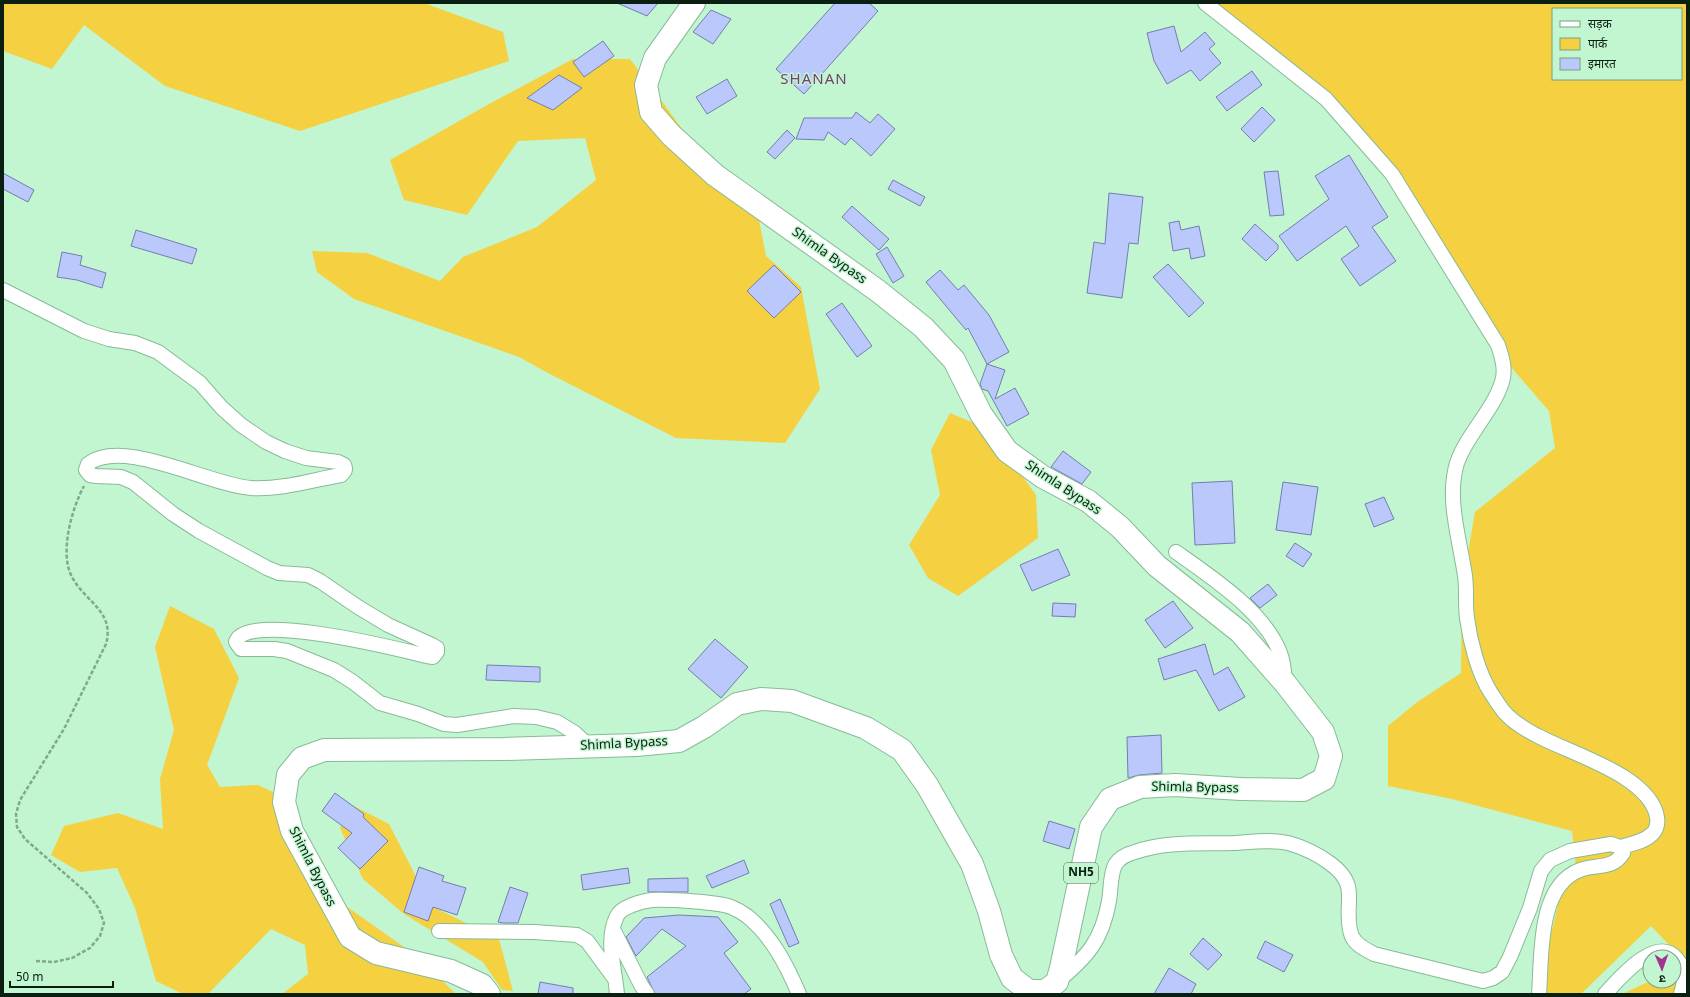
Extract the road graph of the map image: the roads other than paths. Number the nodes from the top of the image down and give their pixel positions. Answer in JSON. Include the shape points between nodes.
{"nodes":[{"id":1,"x":694,"y":3,"type":"edge"},
{"id":2,"x":1205,"y":3,"type":"edge"},
{"id":3,"x":3,"y":290,"type":"edge"},
{"id":4,"x":1176,"y":552,"type":"dead end"},
{"id":5,"x":1285,"y":683,"type":"junction"},
{"id":6,"x":590,"y":747,"type":"junction"},
{"id":7,"x":1620,"y":847,"type":"junction"},
{"id":8,"x":612,"y":927,"type":"junction"},
{"id":9,"x":439,"y":931,"type":"dead end"},
{"id":10,"x":616,"y":979,"type":"junction"},
{"id":11,"x":1057,"y":982,"type":"junction"},
{"id":12,"x":489,"y":994,"type":"edge"},
{"id":13,"x":617,"y":994,"type":"edge"},
{"id":14,"x":647,"y":994,"type":"edge"},
{"id":15,"x":799,"y":994,"type":"edge"},
{"id":16,"x":1539,"y":994,"type":"edge"},
{"id":17,"x":1605,"y":994,"type":"edge"},
{"id":18,"x":1680,"y":994,"type":"edge"}],
"edges":[{"from":1,"to":5,"type":"highway","name":"Shimla Bypass","number":"NH5","via":[[654,58],[646,85],[651,112],[671,135],[715,175],[878,291],[923,327],[954,360],[981,414],[1007,451],[1043,477],[1088,501],[1120,527],[1157,566],[1240,632]]},
{"from":2,"to":7,"type":"street","via":[[1326,98],[1392,174],[1498,345],[1504,362],[1503,382],[1466,443],[1457,463],[1453,487],[1465,578],[1467,618],[1476,658],[1490,692],[1508,716],[1539,737],[1599,763],[1640,788],[1656,809],[1658,822],[1654,833],[1643,840]]},
{"from":3,"to":6,"type":"street","via":[[84,331],[109,339],[135,343],[158,352],[200,383],[241,425],[266,442],[285,452],[306,458],[338,462],[346,468],[341,475],[275,487],[252,488],[231,485],[144,458],[116,456],[94,459],[86,470],[90,474],[121,477],[133,482],[173,514],[206,535],[279,573],[308,575],[320,581],[388,625],[432,645],[438,652],[433,657],[312,632],[285,630],[242,635],[236,642],[241,649],[287,651],[334,670],[380,703],[444,724],[456,725],[514,716],[536,717],[557,722],[575,733]]},
{"from":4,"to":5,"type":"street","via":[[1231,592],[1252,612],[1270,634],[1280,652]]},
{"from":5,"to":11,"type":"highway","name":"Shimla Bypass","number":"NH5","via":[[1323,732],[1331,756],[1324,779],[1303,790],[1175,785],[1140,787],[1110,799],[1090,827]]},
{"from":6,"to":11,"type":"highway","name":"Shimla Bypass","via":[[636,746],[679,741],[737,704],[761,699],[792,701],[866,728],[902,750],[954,829],[972,864],[1001,955],[1012,978],[1029,991],[1045,991]]},
{"from":6,"to":12,"type":"highway","name":"Shimla Bypass","via":[[324,750],[302,758],[288,775],[284,802],[292,831],[350,936],[376,953],[451,971],[482,985]]},
{"from":7,"to":11,"type":"street","via":[[1611,844],[1570,851],[1550,860],[1540,871],[1530,908],[1502,972],[1483,981],[1374,954],[1360,947],[1352,938],[1349,924],[1350,893],[1347,881],[1330,863],[1307,850],[1287,843],[1263,842],[1163,846],[1135,852],[1123,857],[1115,865],[1104,924],[1092,947],[1080,963]]},
{"from":7,"to":16,"type":"street","via":[[1623,853],[1615,863],[1579,870],[1562,882],[1550,901],[1544,928]]},
{"from":8,"to":10,"type":"street","via":[[611,950]]},
{"from":8,"to":14,"type":"street"},
{"from":8,"to":15,"type":"street","via":[[618,914],[635,903],[653,900],[730,907],[747,916],[777,949]]},
{"from":9,"to":10,"type":"street","via":[[577,935],[587,941]]},
{"from":10,"to":13,"type":"street"},
{"from":17,"to":18,"type":"street","via":[[1641,959],[1657,952],[1673,954],[1684,967],[1684,982]]}]}
